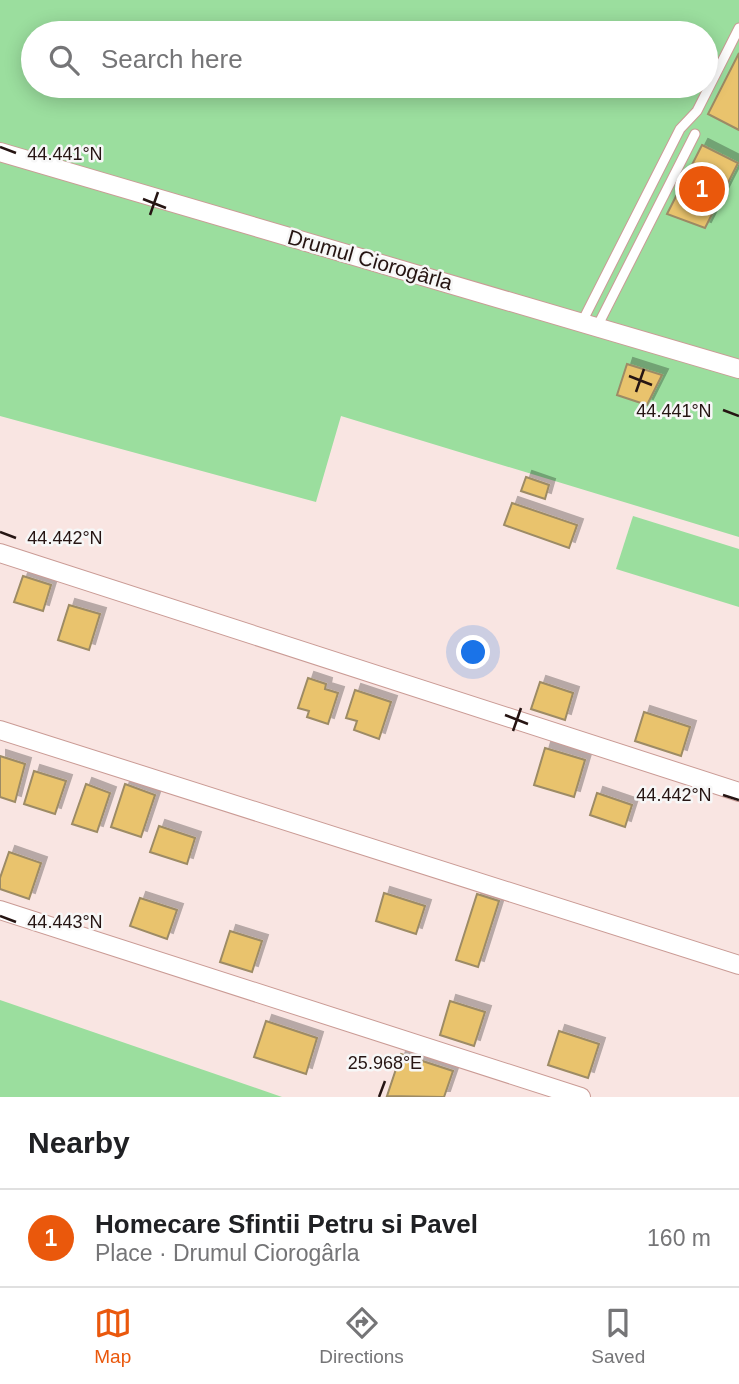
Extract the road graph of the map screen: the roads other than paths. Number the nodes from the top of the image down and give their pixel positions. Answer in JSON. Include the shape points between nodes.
{"nodes":[{"id":1,"x":739,"y":28,"type":"edge"},
{"id":2,"x":718,"y":70,"type":"edge"},
{"id":3,"x":704,"y":98,"type":"edge"},
{"id":4,"x":695,"y":134,"type":"dead end"},
{"id":5,"x":0,"y":152,"type":"edge"},
{"id":6,"x":590,"y":325,"type":"junction"},
{"id":7,"x":739,"y":369,"type":"edge"},
{"id":8,"x":0,"y":553,"type":"edge"},
{"id":9,"x":0,"y":730,"type":"edge"},
{"id":10,"x":739,"y":792,"type":"edge"},
{"id":11,"x":0,"y":910,"type":"edge"},
{"id":12,"x":739,"y":965,"type":"edge"},
{"id":13,"x":581,"y":1097,"type":"edge"}],
"edges":[{"from":1,"to":2,"type":"lane"},
{"from":3,"to":6,"type":"lane","via":[[680,129]]},
{"from":4,"to":6,"type":"lane"},
{"from":5,"to":6,"type":"street","name":"Drumul Ciorogârla"},
{"from":6,"to":7,"type":"street","name":"Drumul Ciorogârla"},
{"from":8,"to":10,"type":"street"},
{"from":9,"to":12,"type":"street"},
{"from":11,"to":13,"type":"street"}]}
